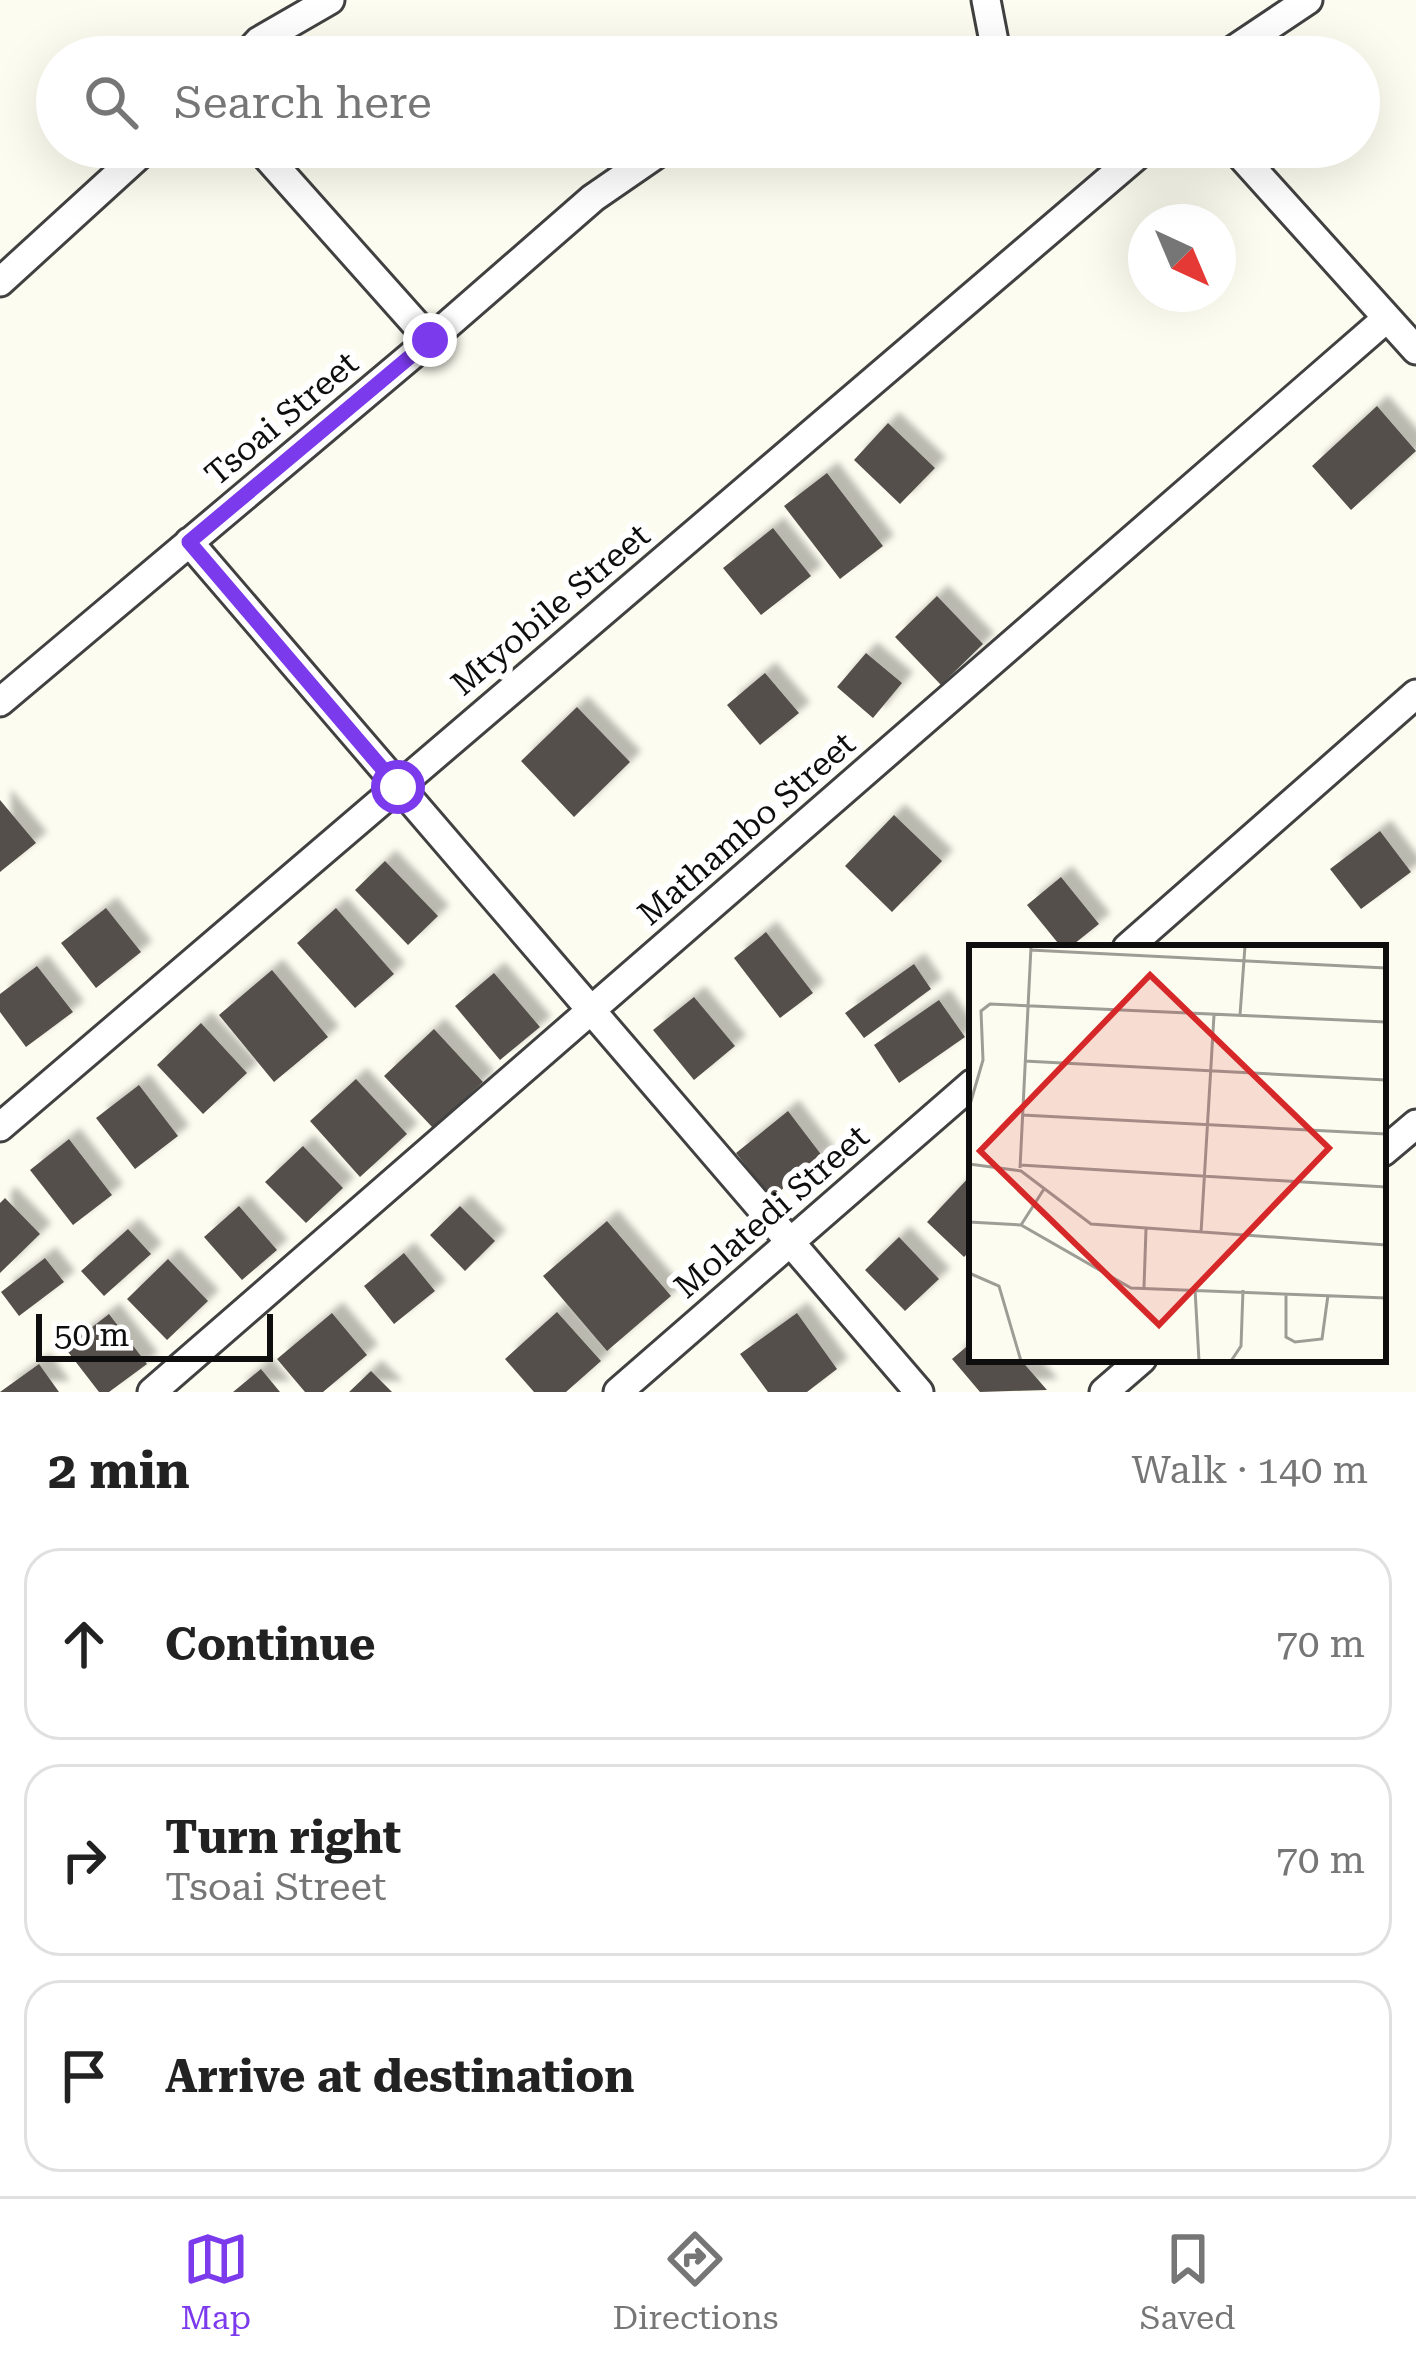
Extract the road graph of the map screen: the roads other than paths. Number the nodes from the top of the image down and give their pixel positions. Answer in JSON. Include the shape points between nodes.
{"nodes":[{"id":1,"x":330,"y":0,"type":"edge"},
{"id":2,"x":986,"y":0,"type":"edge"},
{"id":3,"x":1308,"y":0,"type":"edge"},
{"id":4,"x":269,"y":36,"type":"edge"},
{"id":5,"x":993,"y":36,"type":"edge"},
{"id":6,"x":1254,"y":36,"type":"edge"},
{"id":7,"x":125,"y":168,"type":"edge"},
{"id":8,"x":277,"y":168,"type":"edge"},
{"id":9,"x":637,"y":168,"type":"edge"},
{"id":10,"x":1122,"y":168,"type":"edge"},
{"id":11,"x":1253,"y":168,"type":"edge"},
{"id":12,"x":0,"y":282,"type":"edge"},
{"id":13,"x":1387,"y":318,"type":"junction"},
{"id":14,"x":430,"y":340,"type":"junction"},
{"id":15,"x":1416,"y":350,"type":"edge"},
{"id":16,"x":189,"y":542,"type":"junction"},
{"id":17,"x":1416,"y":694,"type":"edge"},
{"id":18,"x":0,"y":702,"type":"edge"},
{"id":19,"x":398,"y":787,"type":"junction"},
{"id":20,"x":1130,"y":945,"type":"edge"},
{"id":21,"x":590,"y":1011,"type":"junction"},
{"id":22,"x":969,"y":1087,"type":"edge"},
{"id":23,"x":1416,"y":1124,"type":"edge"},
{"id":24,"x":0,"y":1127,"type":"edge"},
{"id":25,"x":1386,"y":1149,"type":"edge"},
{"id":26,"x":788,"y":1244,"type":"junction"},
{"id":27,"x":1139,"y":1362,"type":"edge"},
{"id":28,"x":152,"y":1392,"type":"edge"},
{"id":29,"x":618,"y":1392,"type":"edge"},
{"id":30,"x":919,"y":1392,"type":"edge"},
{"id":31,"x":1104,"y":1392,"type":"edge"}],
"edges":[{"from":1,"to":4,"type":"street"},
{"from":2,"to":5,"type":"street"},
{"from":3,"to":6,"type":"street"},
{"from":7,"to":12,"type":"street"},
{"from":8,"to":14,"type":"street"},
{"from":9,"to":14,"type":"street","name":"Tsoai Street"},
{"from":10,"to":19,"type":"street","name":"Mtyobile Street"},
{"from":11,"to":13,"type":"street"},
{"from":13,"to":15,"type":"street"},
{"from":13,"to":21,"type":"street","name":"Mathambo Street"},
{"from":14,"to":16,"type":"street","name":"Tsoai Street"},
{"from":16,"to":18,"type":"street","name":"Tsoai Street"},
{"from":16,"to":19,"type":"street"},
{"from":17,"to":20,"type":"street"},
{"from":19,"to":21,"type":"street"},
{"from":19,"to":24,"type":"street","name":"Mtyobile Street"},
{"from":21,"to":26,"type":"street"},
{"from":21,"to":28,"type":"street","name":"Mathambo Street"},
{"from":22,"to":26,"type":"street","name":"Molatedi Street"},
{"from":23,"to":25,"type":"street"},
{"from":26,"to":29,"type":"street","name":"Molatedi Street"},
{"from":26,"to":30,"type":"street"},
{"from":27,"to":31,"type":"street"}]}
